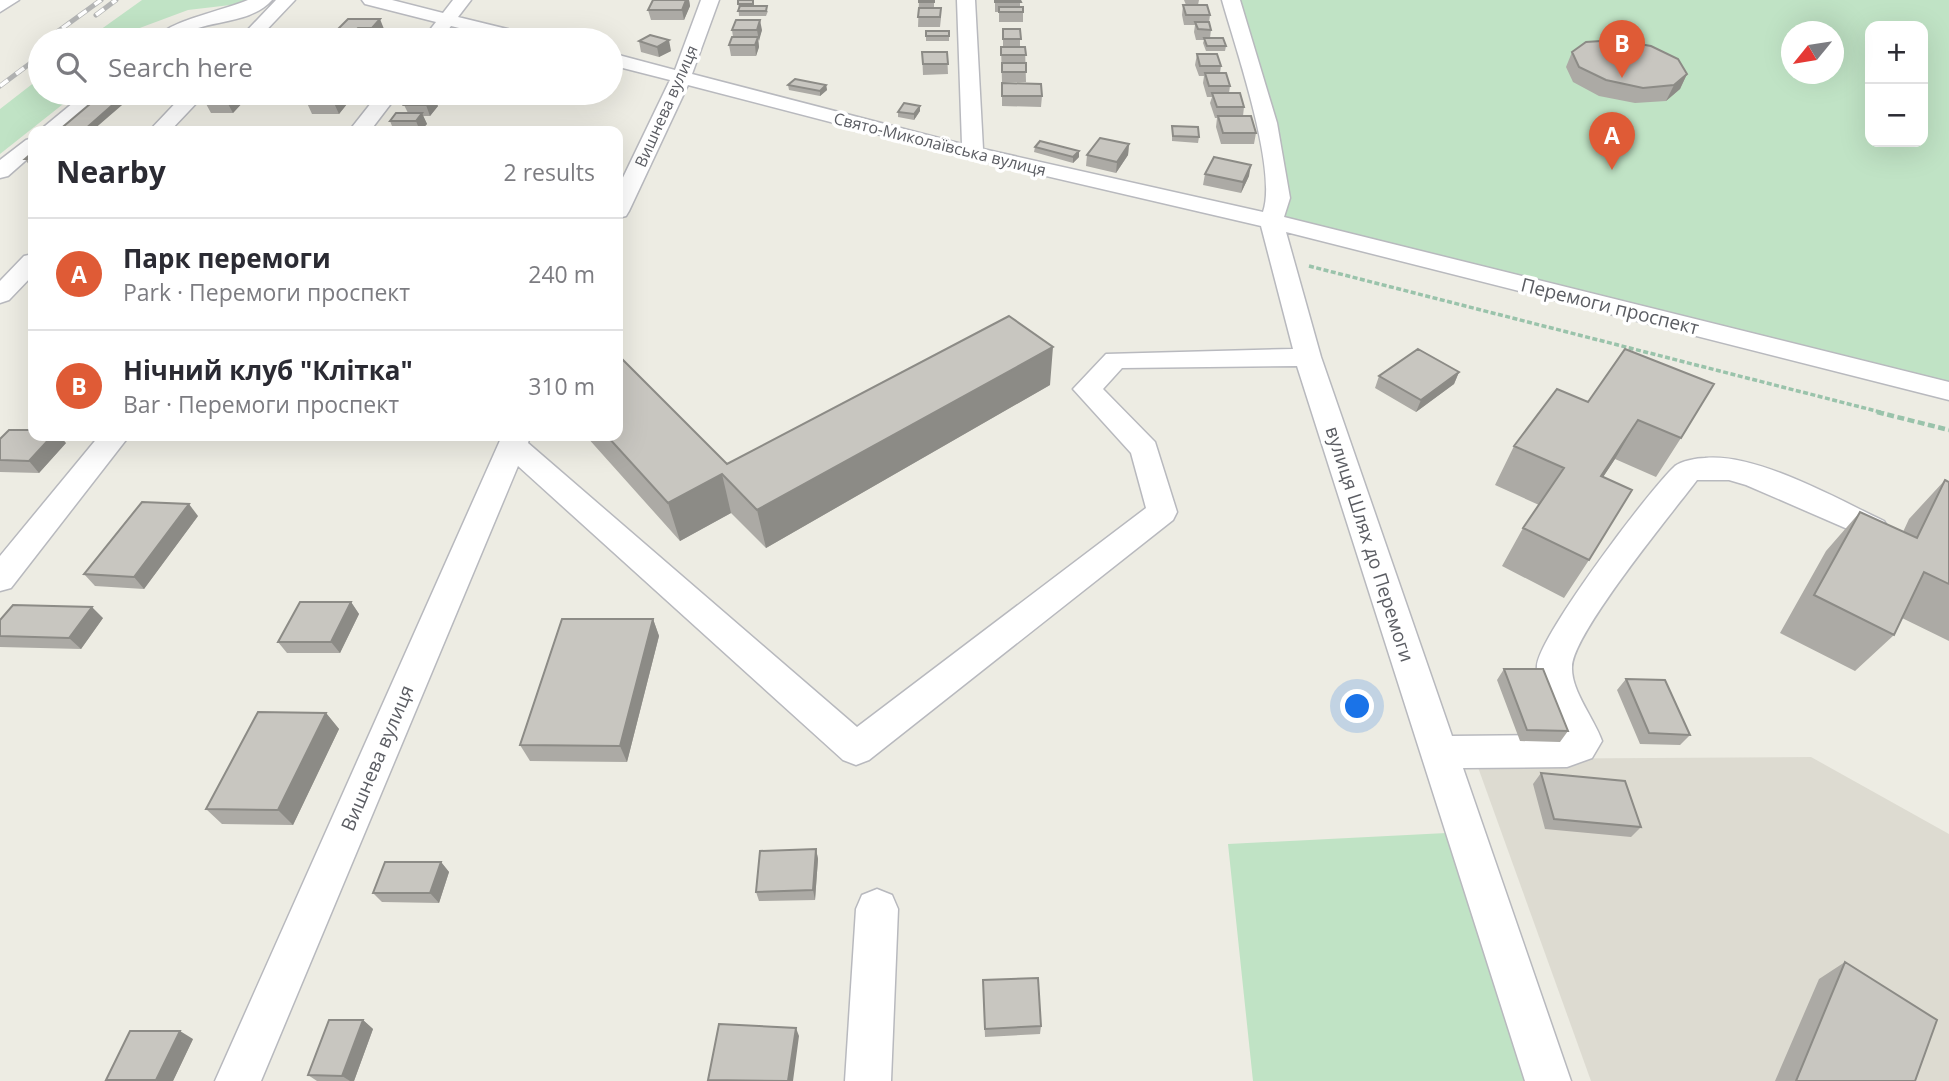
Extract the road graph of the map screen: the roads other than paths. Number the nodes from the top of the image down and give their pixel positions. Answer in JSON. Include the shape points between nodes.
{"nodes":[{"id":1,"x":10,"y":0,"type":"edge"},
{"id":2,"x":263,"y":0,"type":"edge"},
{"id":3,"x":286,"y":0,"type":"edge"},
{"id":4,"x":371,"y":0,"type":"edge"},
{"id":5,"x":462,"y":0,"type":"edge"},
{"id":6,"x":710,"y":0,"type":"edge"},
{"id":7,"x":966,"y":0,"type":"edge"},
{"id":8,"x":1231,"y":0,"type":"edge"},
{"id":9,"x":0,"y":7,"type":"edge"},
{"id":10,"x":447,"y":21,"type":"junction"},
{"id":11,"x":182,"y":28,"type":"edge"},
{"id":12,"x":259,"y":28,"type":"edge"},
{"id":13,"x":441,"y":28,"type":"edge"},
{"id":14,"x":477,"y":28,"type":"edge"},
{"id":15,"x":623,"y":62,"type":"edge"},
{"id":16,"x":682,"y":76,"type":"junction"},
{"id":17,"x":82,"y":105,"type":"edge"},
{"id":18,"x":184,"y":105,"type":"edge"},
{"id":19,"x":380,"y":105,"type":"edge"},
{"id":20,"x":55,"y":126,"type":"edge"},
{"id":21,"x":164,"y":126,"type":"edge"},
{"id":22,"x":363,"y":126,"type":"edge"},
{"id":23,"x":28,"y":148,"type":"edge"},
{"id":24,"x":973,"y":153,"type":"junction"},
{"id":25,"x":0,"y":171,"type":"edge"},
{"id":26,"x":623,"y":200,"type":"edge"},
{"id":27,"x":1271,"y":221,"type":"junction"},
{"id":28,"x":28,"y":266,"type":"edge"},
{"id":29,"x":0,"y":295,"type":"edge"},
{"id":30,"x":1308,"y":357,"type":"junction"},
{"id":31,"x":1949,"y":391,"type":"edge"},
{"id":32,"x":111,"y":441,"type":"edge"},
{"id":33,"x":514,"y":441,"type":"edge"},
{"id":34,"x":515,"y":441,"type":"edge"},
{"id":35,"x":1873,"y":529,"type":"edge"},
{"id":36,"x":0,"y":579,"type":"edge"},
{"id":37,"x":1439,"y":752,"type":"junction"},
{"id":38,"x":877,"y":909,"type":"dead end"},
{"id":39,"x":238,"y":1081,"type":"edge"},
{"id":40,"x":868,"y":1081,"type":"edge"},
{"id":41,"x":1548,"y":1081,"type":"edge"}],
"edges":[{"from":1,"to":9,"type":"street"},
{"from":2,"to":11,"type":"street"},
{"from":3,"to":12,"type":"street"},
{"from":4,"to":10,"type":"street"},
{"from":5,"to":10,"type":"street"},
{"from":6,"to":16,"type":"street","name":"Вишнева вулиця"},
{"from":7,"to":24,"type":"street"},
{"from":8,"to":27,"type":"street","name":"вулиця Шлях до Перемоги","via":[[1267,123],[1279,198]]},
{"from":10,"to":13,"type":"street"},
{"from":10,"to":14,"type":"street"},
{"from":15,"to":16,"type":"street","name":"Свято-Миколаївська вулиця"},
{"from":16,"to":24,"type":"street","name":"Свято-Миколаївська вулиця"},
{"from":16,"to":26,"type":"street","name":"Вишнева вулиця"},
{"from":17,"to":20,"type":"street"},
{"from":18,"to":21,"type":"street"},
{"from":19,"to":22,"type":"street"},
{"from":23,"to":25,"type":"street"},
{"from":24,"to":27,"type":"street","name":"Свято-Миколаївська вулиця"},
{"from":27,"to":30,"type":"street","name":"вулиця Шлях до Перемоги"},
{"from":27,"to":31,"type":"street","name":"Перемоги проспект"},
{"from":28,"to":29,"type":"street"},
{"from":30,"to":34,"type":"street","via":[[1115,360],[1087,389],[1145,449],[1162,512],[856,749]]},
{"from":30,"to":37,"type":"street","name":"вулиця Шлях до Перемоги"},
{"from":32,"to":36,"type":"street"},
{"from":33,"to":39,"type":"street","name":"Вишнева вулиця"},
{"from":35,"to":37,"type":"street","via":[[1747,473],[1722,467],[1687,472],[1555,654],[1553,668],[1584,741],[1579,747],[1567,751]]},
{"from":37,"to":41,"type":"street","name":"вулиця Шлях до Перемоги"},
{"from":38,"to":40,"type":"street"}]}
